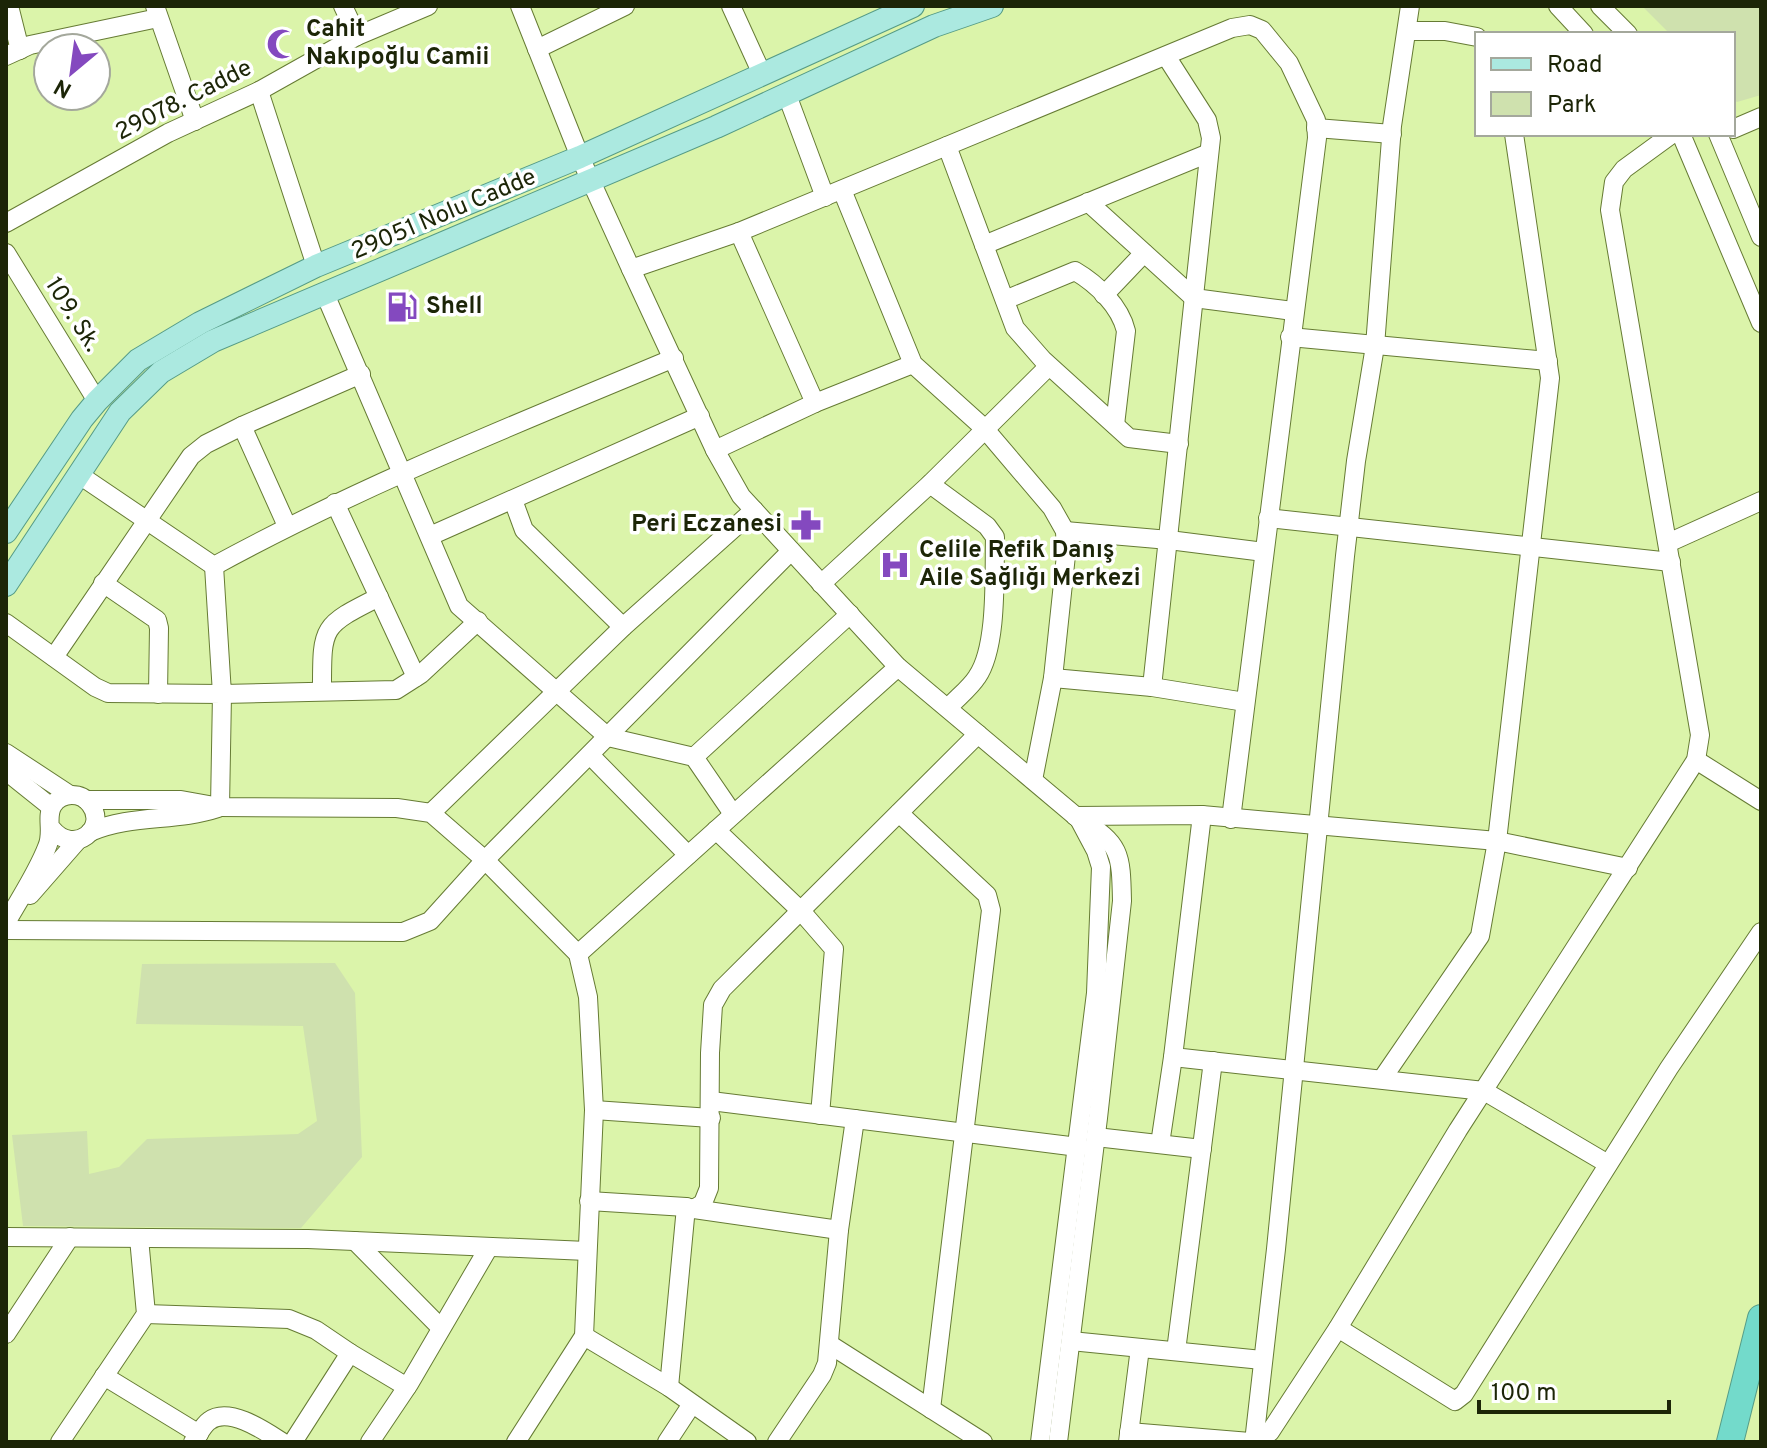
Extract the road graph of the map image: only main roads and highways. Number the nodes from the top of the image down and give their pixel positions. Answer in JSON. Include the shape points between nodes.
{"nodes":[{"id":1,"x":913,"y":6,"type":"edge"},
{"id":2,"x":992,"y":6,"type":"edge"},
{"id":3,"x":6,"y":532,"type":"edge"},
{"id":4,"x":6,"y":585,"type":"edge"},
{"id":5,"x":1761,"y":1318,"type":"edge"},
{"id":6,"x":1730,"y":1442,"type":"edge"}],
"edges":[{"from":1,"to":3,"type":"main road","name":"29051 Nolu Cadde","via":[[580,157],[316,266],[200,323],[138,360],[97,401]]},
{"from":2,"to":4,"type":"main road","name":"29051 Nolu Cadde","via":[[934,26],[592,181],[213,341],[161,372],[120,412]]},
{"from":5,"to":6,"type":"highway"}]}
